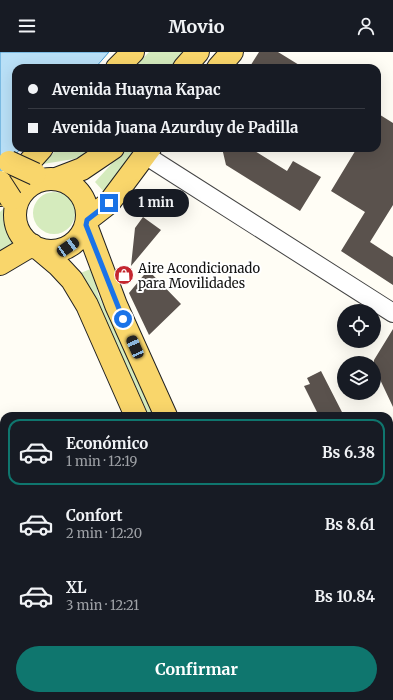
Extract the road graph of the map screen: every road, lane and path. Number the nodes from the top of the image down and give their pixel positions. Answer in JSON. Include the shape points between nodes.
{"nodes":[{"id":1,"x":133,"y":52,"type":"edge"},
{"id":2,"x":198,"y":52,"type":"edge"},
{"id":3,"x":232,"y":52,"type":"edge"},
{"id":4,"x":122,"y":64,"type":"edge"},
{"id":5,"x":188,"y":64,"type":"edge"},
{"id":6,"x":222,"y":64,"type":"edge"},
{"id":7,"x":39,"y":152,"type":"edge"},
{"id":8,"x":107,"y":152,"type":"edge"},
{"id":9,"x":147,"y":152,"type":"edge"},
{"id":10,"x":4,"y":158,"type":"edge"},
{"id":11,"x":47,"y":177,"type":"junction"},
{"id":12,"x":7,"y":199,"type":"edge"},
{"id":13,"x":86,"y":222,"type":"junction"},
{"id":14,"x":35,"y":247,"type":"junction"},
{"id":15,"x":0,"y":264,"type":"edge"},
{"id":16,"x":393,"y":313,"type":"edge"},
{"id":17,"x":134,"y":412,"type":"edge"},
{"id":18,"x":164,"y":412,"type":"edge"}],
"edges":[{"from":1,"to":4,"type":"main road"},
{"from":2,"to":5,"type":"main road"},
{"from":3,"to":6,"type":"main road"},
{"from":7,"to":12,"type":"main road"},
{"from":8,"to":11,"type":"main road","via":[[82,169]]},
{"from":9,"to":13,"type":"main road","via":[[109,203]]},
{"from":9,"to":16,"type":"street"},
{"from":10,"to":11,"type":"main road","bridge":true},
{"from":11,"to":12,"type":"main road","via":[[24,191],[16,208]]},
{"from":11,"to":13,"type":"main road","via":[[67,182],[80,193],[87,208]]},
{"from":12,"to":14,"type":"main road","via":[[18,228],[24,238]]},
{"from":13,"to":14,"type":"main road","via":[[82,234],[68,247],[49,251]]},
{"from":13,"to":18,"type":"main road","via":[[116,305]]},
{"from":14,"to":15,"type":"main road"},
{"from":14,"to":17,"type":"main road","via":[[58,264],[72,280],[87,305]]}]}
